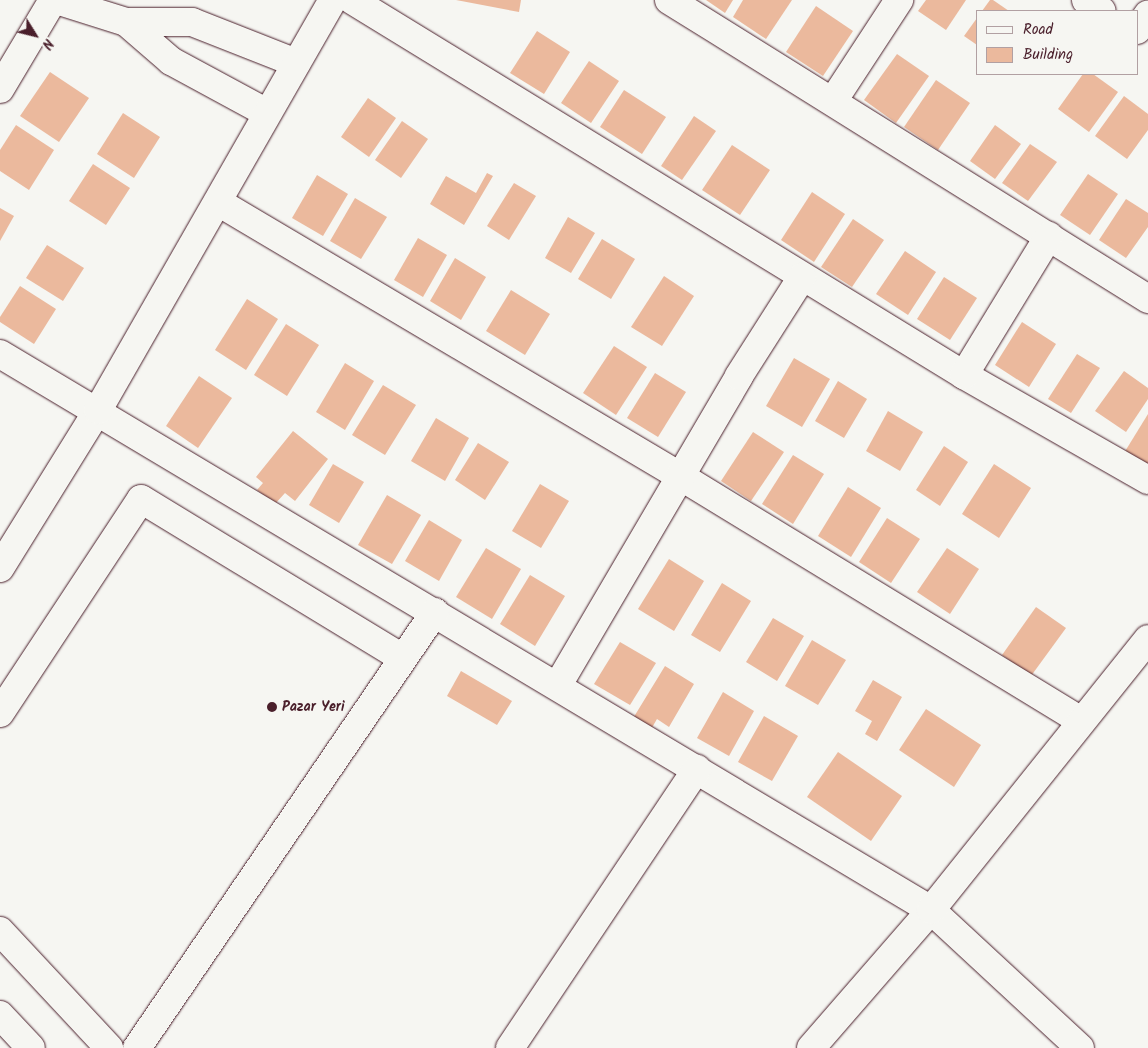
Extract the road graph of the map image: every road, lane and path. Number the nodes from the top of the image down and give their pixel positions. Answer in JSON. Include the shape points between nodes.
{"nodes":[{"id":1,"x":54,"y":0,"type":"edge"},
{"id":2,"x":333,"y":0,"type":"edge"},
{"id":3,"x":352,"y":0,"type":"edge"},
{"id":4,"x":669,"y":0,"type":"edge"},
{"id":5,"x":899,"y":0,"type":"edge"},
{"id":6,"x":1086,"y":0,"type":"edge"},
{"id":7,"x":1101,"y":10,"type":"edge"},
{"id":8,"x":1148,"y":14,"type":"edge"},
{"id":9,"x":126,"y":22,"type":"junction"},
{"id":10,"x":1138,"y":29,"type":"edge"},
{"id":11,"x":1138,"y":37,"type":"edge"},
{"id":12,"x":1148,"y":45,"type":"edge"},
{"id":13,"x":296,"y":63,"type":"junction"},
{"id":14,"x":0,"y":88,"type":"edge"},
{"id":15,"x":834,"y":101,"type":"junction"},
{"id":16,"x":267,"y":113,"type":"junction"},
{"id":17,"x":218,"y":202,"type":"junction"},
{"id":18,"x":1049,"y":236,"type":"junction"},
{"id":19,"x":802,"y":277,"type":"junction"},
{"id":20,"x":1148,"y":299,"type":"edge"},
{"id":21,"x":0,"y":354,"type":"edge"},
{"id":22,"x":964,"y":374,"type":"junction"},
{"id":23,"x":98,"y":410,"type":"junction"},
{"id":24,"x":680,"y":476,"type":"junction"},
{"id":25,"x":1148,"y":480,"type":"edge"},
{"id":26,"x":0,"y":568,"type":"edge"},
{"id":27,"x":435,"y":612,"type":"junction"},
{"id":28,"x":1148,"y":639,"type":"edge"},
{"id":29,"x":403,"y":658,"type":"junction"},
{"id":30,"x":558,"y":685,"type":"junction"},
{"id":31,"x":0,"y":713,"type":"edge"},
{"id":32,"x":1081,"y":722,"type":"junction"},
{"id":33,"x":697,"y":769,"type":"junction"},
{"id":34,"x":931,"y":910,"type":"junction"},
{"id":35,"x":0,"y":931,"type":"edge"},
{"id":36,"x":0,"y":1016,"type":"edge"},
{"id":37,"x":31,"y":1048,"type":"edge"},
{"id":38,"x":109,"y":1048,"type":"edge"},
{"id":39,"x":137,"y":1048,"type":"edge"},
{"id":40,"x":510,"y":1048,"type":"edge"},
{"id":41,"x":811,"y":1048,"type":"edge"},
{"id":42,"x":1080,"y":1048,"type":"edge"}],
"edges":[{"from":1,"to":9,"type":"street"},
{"from":1,"to":14,"type":"street"},
{"from":2,"to":13,"type":"street"},
{"from":3,"to":19,"type":"street"},
{"from":4,"to":15,"type":"street"},
{"from":5,"to":15,"type":"street"},
{"from":6,"to":7,"type":"street"},
{"from":8,"to":10,"type":"street"},
{"from":9,"to":13,"type":"street","via":[[192,22]]},
{"from":9,"to":16,"type":"street","via":[[171,61]]},
{"from":11,"to":12,"type":"street"},
{"from":13,"to":16,"type":"street"},
{"from":15,"to":18,"type":"street"},
{"from":16,"to":17,"type":"street"},
{"from":17,"to":23,"type":"street"},
{"from":17,"to":24,"type":"street"},
{"from":18,"to":20,"type":"street"},
{"from":18,"to":22,"type":"street"},
{"from":19,"to":22,"type":"street"},
{"from":19,"to":24,"type":"street"},
{"from":21,"to":23,"type":"street"},
{"from":22,"to":25,"type":"street"},
{"from":23,"to":26,"type":"street"},
{"from":23,"to":27,"type":"street"},
{"from":24,"to":30,"type":"street"},
{"from":24,"to":32,"type":"street"},
{"from":27,"to":29,"type":"street"},
{"from":27,"to":30,"type":"street"},
{"from":28,"to":32,"type":"street"},
{"from":29,"to":31,"type":"street","via":[[140,499]]},
{"from":29,"to":39,"type":"street"},
{"from":30,"to":33,"type":"street"},
{"from":32,"to":34,"type":"street"},
{"from":33,"to":34,"type":"street"},
{"from":33,"to":40,"type":"street"},
{"from":34,"to":41,"type":"street"},
{"from":34,"to":42,"type":"street"},
{"from":35,"to":38,"type":"street"},
{"from":36,"to":37,"type":"street"}]}
